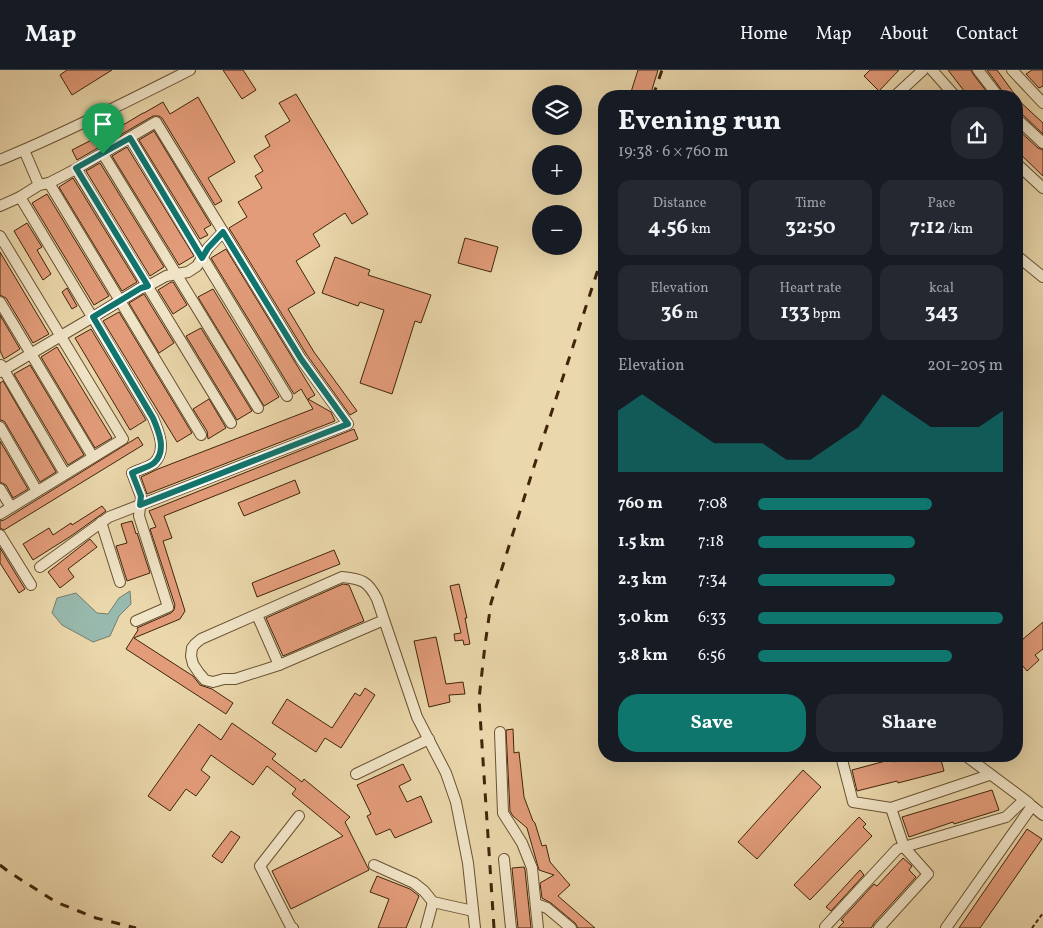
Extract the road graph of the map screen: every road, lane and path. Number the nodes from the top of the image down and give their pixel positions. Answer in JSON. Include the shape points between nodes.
{"nodes":[{"id":1,"x":190,"y":70,"type":"edge"},
{"id":2,"x":922,"y":70,"type":"edge"},
{"id":3,"x":932,"y":70,"type":"edge"},
{"id":4,"x":978,"y":70,"type":"edge"},
{"id":5,"x":1017,"y":72,"type":"edge"},
{"id":6,"x":900,"y":90,"type":"edge"},
{"id":7,"x":950,"y":90,"type":"edge"},
{"id":8,"x":993,"y":90,"type":"edge"},
{"id":9,"x":1041,"y":99,"type":"edge"},
{"id":10,"x":1023,"y":124,"type":"edge"},
{"id":11,"x":130,"y":138,"type":"junction"},
{"id":12,"x":1043,"y":143,"type":"edge"},
{"id":13,"x":24,"y":150,"type":"junction"},
{"id":14,"x":103,"y":154,"type":"junction"},
{"id":15,"x":0,"y":160,"type":"edge"},
{"id":16,"x":76,"y":168,"type":"junction"},
{"id":17,"x":1023,"y":169,"type":"edge"},
{"id":18,"x":44,"y":184,"type":"junction"},
{"id":19,"x":1043,"y":188,"type":"edge"},
{"id":20,"x":20,"y":196,"type":"junction"},
{"id":21,"x":0,"y":206,"type":"edge"},
{"id":22,"x":223,"y":232,"type":"junction"},
{"id":23,"x":0,"y":236,"type":"edge"},
{"id":24,"x":202,"y":258,"type":"junction"},
{"id":25,"x":1023,"y":261,"type":"edge"},
{"id":26,"x":176,"y":274,"type":"junction"},
{"id":27,"x":1043,"y":277,"type":"edge"},
{"id":28,"x":148,"y":286,"type":"junction"},
{"id":29,"x":120,"y":301,"type":"junction"},
{"id":30,"x":0,"y":302,"type":"edge"},
{"id":31,"x":93,"y":317,"type":"junction"},
{"id":32,"x":61,"y":336,"type":"junction"},
{"id":33,"x":31,"y":354,"type":"junction"},
{"id":34,"x":1,"y":369,"type":"edge"},
{"id":35,"x":287,"y":396,"type":"dead end"},
{"id":36,"x":258,"y":408,"type":"dead end"},
{"id":37,"x":231,"y":423,"type":"dead end"},
{"id":38,"x":0,"y":428,"type":"edge"},
{"id":39,"x":201,"y":435,"type":"dead end"},
{"id":40,"x":92,"y":457,"type":"junction"},
{"id":41,"x":65,"y":474,"type":"junction"},
{"id":42,"x":0,"y":489,"type":"edge"},
{"id":43,"x":38,"y":491,"type":"junction"},
{"id":44,"x":140,"y":505,"type":"junction"},
{"id":45,"x":11,"y":507,"type":"junction"},
{"id":46,"x":0,"y":514,"type":"edge"},
{"id":47,"x":101,"y":522,"type":"junction"},
{"id":48,"x":0,"y":535,"type":"edge"},
{"id":49,"x":40,"y":566,"type":"dead end"},
{"id":50,"x":120,"y":582,"type":"dead end"},
{"id":51,"x":31,"y":586,"type":"dead end"},
{"id":52,"x":258,"y":615,"type":"junction"},
{"id":53,"x":384,"y":620,"type":"junction"},
{"id":54,"x":136,"y":621,"type":"dead end"},
{"id":55,"x":279,"y":665,"type":"junction"},
{"id":56,"x":500,"y":732,"type":"dead end"},
{"id":57,"x":429,"y":739,"type":"junction"},
{"id":58,"x":843,"y":762,"type":"edge"},
{"id":59,"x":973,"y":762,"type":"edge"},
{"id":60,"x":356,"y":774,"type":"dead end"},
{"id":61,"x":989,"y":775,"type":"junction"},
{"id":62,"x":1028,"y":803,"type":"junction"},
{"id":63,"x":891,"y":808,"type":"junction"},
{"id":64,"x":1043,"y":815,"type":"edge"},
{"id":65,"x":299,"y":816,"type":"dead end"},
{"id":66,"x":904,"y":847,"type":"junction"},
{"id":67,"x":504,"y":859,"type":"dead end"},
{"id":68,"x":374,"y":864,"type":"dead end"},
{"id":69,"x":433,"y":902,"type":"junction"},
{"id":70,"x":536,"y":904,"type":"junction"},
{"id":71,"x":473,"y":911,"type":"junction"},
{"id":72,"x":1043,"y":913,"type":"edge"},
{"id":73,"x":294,"y":928,"type":"edge"},
{"id":74,"x":426,"y":928,"type":"edge"},
{"id":75,"x":475,"y":928,"type":"edge"},
{"id":76,"x":510,"y":928,"type":"edge"},
{"id":77,"x":538,"y":928,"type":"edge"},
{"id":78,"x":571,"y":928,"type":"edge"},
{"id":79,"x":826,"y":928,"type":"edge"},
{"id":80,"x":879,"y":928,"type":"edge"},
{"id":81,"x":946,"y":928,"type":"edge"},
{"id":82,"x":1032,"y":928,"type":"edge"}],
"edges":[{"from":1,"to":13,"type":"street"},
{"from":2,"to":6,"type":"street"},
{"from":3,"to":7,"type":"street"},
{"from":4,"to":8,"type":"street"},
{"from":5,"to":9,"type":"street"},
{"from":10,"to":12,"type":"street"},
{"from":11,"to":14,"type":"street"},
{"from":11,"to":22,"type":"street","via":[[156,122]]},
{"from":11,"to":24,"type":"street"},
{"from":13,"to":15,"type":"street"},
{"from":13,"to":18,"type":"street"},
{"from":14,"to":16,"type":"street"},
{"from":14,"to":26,"type":"street"},
{"from":16,"to":18,"type":"street"},
{"from":16,"to":28,"type":"street"},
{"from":17,"to":19,"type":"street"},
{"from":18,"to":20,"type":"street"},
{"from":18,"to":29,"type":"street"},
{"from":20,"to":21,"type":"street"},
{"from":20,"to":31,"type":"street"},
{"from":22,"to":24,"type":"street"},
{"from":22,"to":44,"type":"street","via":[[301,359],[348,424]]},
{"from":23,"to":32,"type":"street"},
{"from":24,"to":26,"type":"street","via":[[188,272]]},
{"from":24,"to":35,"type":"street"},
{"from":25,"to":27,"type":"street"},
{"from":26,"to":28,"type":"street"},
{"from":26,"to":36,"type":"street"},
{"from":28,"to":29,"type":"street"},
{"from":28,"to":37,"type":"street"},
{"from":29,"to":31,"type":"street"},
{"from":29,"to":39,"type":"street"},
{"from":30,"to":33,"type":"street"},
{"from":31,"to":32,"type":"street"},
{"from":31,"to":44,"type":"street","via":[[153,418],[160,436],[160,452],[154,463],[132,473],[141,496]]},
{"from":32,"to":33,"type":"street"},
{"from":32,"to":40,"type":"street","via":[[123,439]]},
{"from":33,"to":34,"type":"street"},
{"from":33,"to":40,"type":"street"},
{"from":34,"to":41,"type":"street"},
{"from":38,"to":43,"type":"street"},
{"from":40,"to":41,"type":"street"},
{"from":41,"to":43,"type":"street"},
{"from":42,"to":45,"type":"street"},
{"from":43,"to":45,"type":"street"},
{"from":44,"to":47,"type":"street"},
{"from":44,"to":54,"type":"street","via":[[139,516],[168,608]]},
{"from":45,"to":46,"type":"street"},
{"from":47,"to":49,"type":"street"},
{"from":47,"to":50,"type":"street"},
{"from":48,"to":51,"type":"street"},
{"from":52,"to":53,"type":"street","via":[[342,577],[357,579],[371,587]]},
{"from":52,"to":55,"type":"street"},
{"from":52,"to":55,"type":"street","via":[[201,639],[192,648],[193,664],[205,680],[213,682],[235,679]]},
{"from":53,"to":55,"type":"street"},
{"from":53,"to":57,"type":"street","via":[[417,717]]},
{"from":56,"to":70,"type":"street","via":[[503,813],[522,843],[532,868]]},
{"from":57,"to":60,"type":"street"},
{"from":57,"to":71,"type":"street","via":[[456,802]]},
{"from":58,"to":63,"type":"street","via":[[853,802]]},
{"from":59,"to":61,"type":"street"},
{"from":61,"to":62,"type":"street"},
{"from":61,"to":63,"type":"street"},
{"from":62,"to":64,"type":"street"},
{"from":62,"to":66,"type":"street","via":[[1006,817]]},
{"from":62,"to":81,"type":"street"},
{"from":63,"to":66,"type":"street"},
{"from":65,"to":73,"type":"street","via":[[260,866]]},
{"from":66,"to":79,"type":"street","via":[[897,849]]},
{"from":66,"to":80,"type":"street","via":[[928,874]]},
{"from":67,"to":76,"type":"street"},
{"from":68,"to":69,"type":"street","via":[[414,883]]},
{"from":69,"to":71,"type":"street"},
{"from":69,"to":74,"type":"street"},
{"from":70,"to":77,"type":"street"},
{"from":70,"to":78,"type":"street","via":[[547,908]]},
{"from":71,"to":75,"type":"street"},
{"from":72,"to":82,"type":"path"}]}
